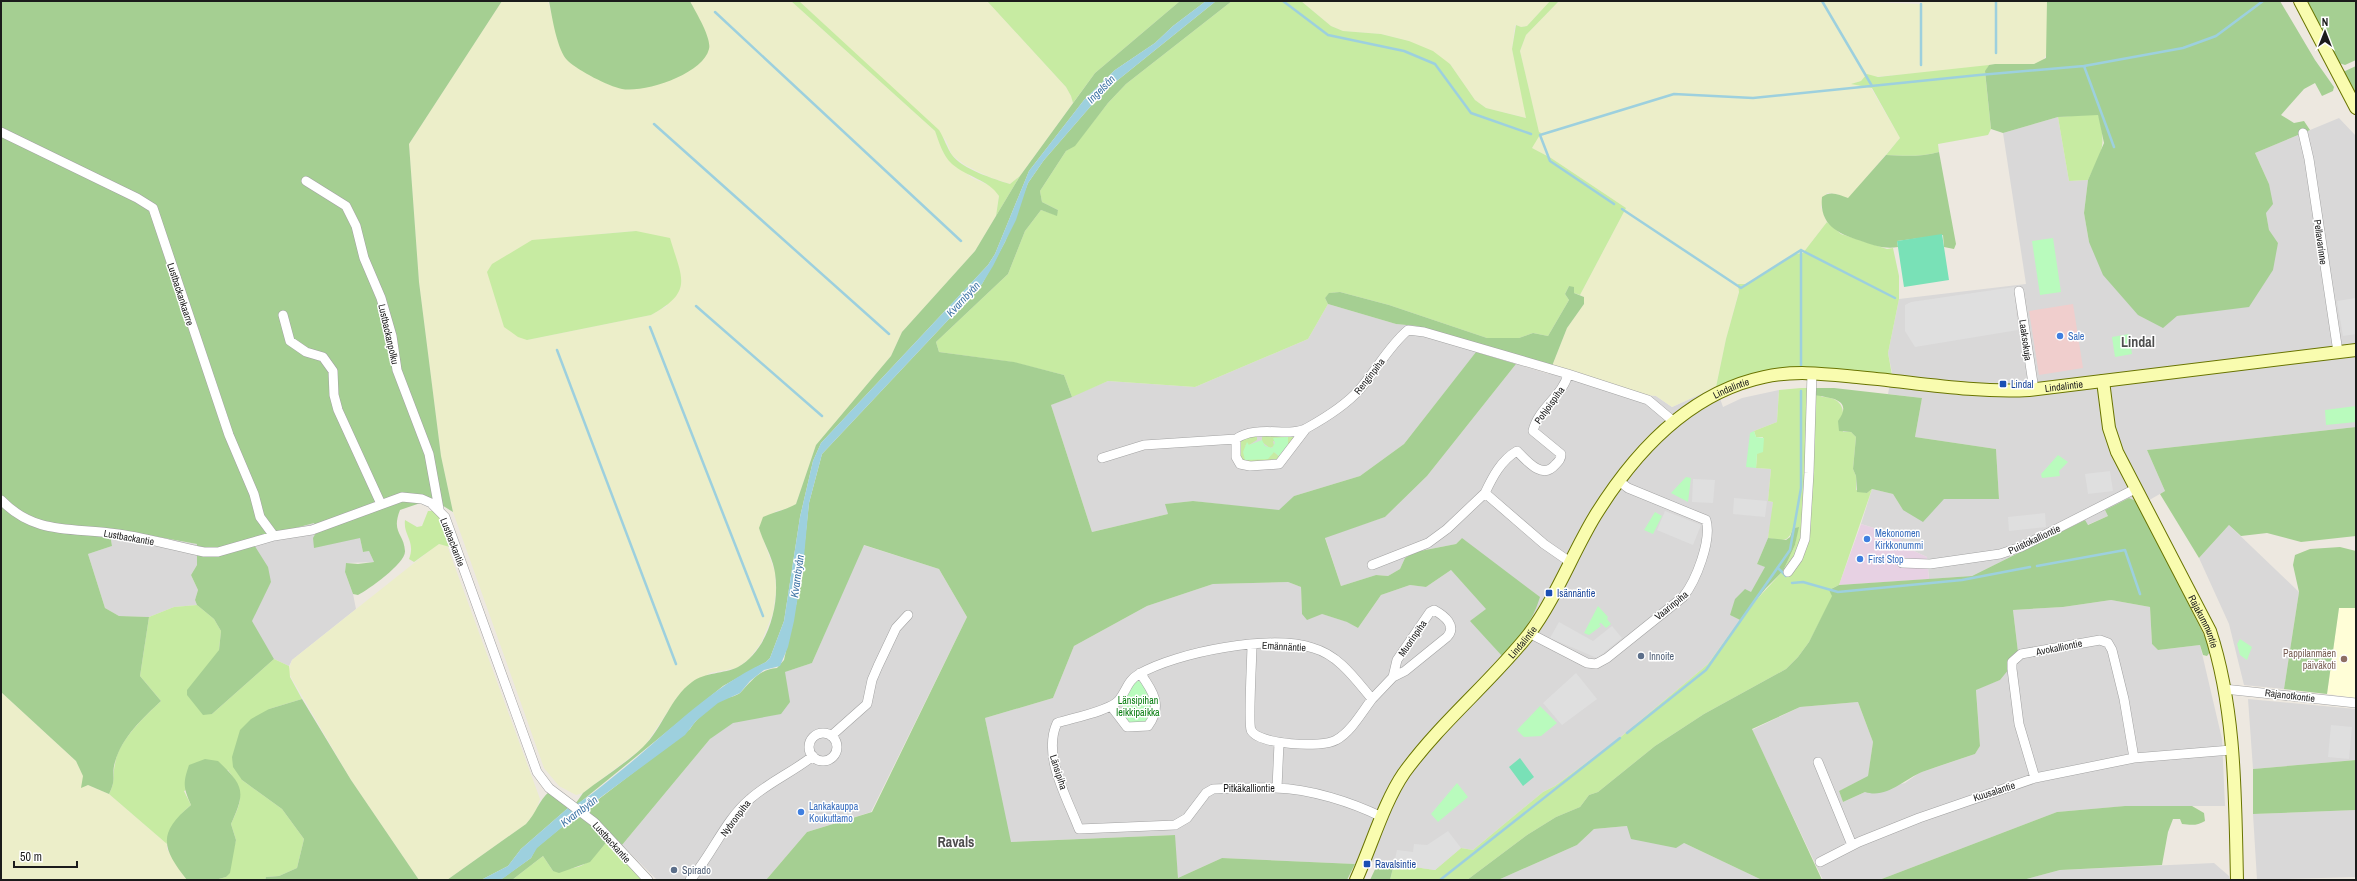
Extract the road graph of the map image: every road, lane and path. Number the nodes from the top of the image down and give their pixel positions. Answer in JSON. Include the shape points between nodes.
{"nodes":[{"id":1,"x":2300,"y":1,"type":"edge"},
{"id":2,"x":2356,"y":108,"type":"edge"},
{"id":3,"x":1,"y":132,"type":"edge"},
{"id":4,"x":2303,"y":133,"type":"dead end"},
{"id":5,"x":306,"y":181,"type":"dead end"},
{"id":6,"x":2019,"y":291,"type":"dead end"},
{"id":7,"x":283,"y":315,"type":"dead end"},
{"id":8,"x":1408,"y":330,"type":"joint"},
{"id":9,"x":2356,"y":350,"type":"edge"},
{"id":10,"x":2338,"y":352,"type":"junction"},
{"id":11,"x":1812,"y":373,"type":"junction"},
{"id":12,"x":1568,"y":374,"type":"junction"},
{"id":13,"x":2103,"y":381,"type":"junction"},
{"id":14,"x":2034,"y":390,"type":"junction"},
{"id":15,"x":1673,"y":421,"type":"junction"},
{"id":16,"x":1305,"y":430,"type":"junction"},
{"id":17,"x":1236,"y":439,"type":"junction"},
{"id":18,"x":1102,"y":458,"type":"dead end"},
{"id":19,"x":1619,"y":481,"type":"junction"},
{"id":20,"x":2135,"y":489,"type":"junction"},
{"id":21,"x":1485,"y":493,"type":"junction"},
{"id":22,"x":1,"y":500,"type":"edge"},
{"id":23,"x":381,"y":504,"type":"junction"},
{"id":24,"x":439,"y":509,"type":"junction"},
{"id":25,"x":274,"y":536,"type":"junction"},
{"id":26,"x":1570,"y":562,"type":"junction"},
{"id":27,"x":1902,"y":563,"type":"dead end"},
{"id":28,"x":1372,"y":565,"type":"dead end"},
{"id":29,"x":1788,"y":572,"type":"dead end"},
{"id":30,"x":908,"y":615,"type":"dead end"},
{"id":31,"x":1529,"y":633,"type":"junction"},
{"id":32,"x":1252,"y":644,"type":"junction"},
{"id":33,"x":1140,"y":673,"type":"junction"},
{"id":34,"x":1393,"y":677,"type":"junction"},
{"id":35,"x":2224,"y":688,"type":"junction"},
{"id":36,"x":1372,"y":699,"type":"junction"},
{"id":37,"x":2356,"y":703,"type":"edge"},
{"id":38,"x":1111,"y":706,"type":"junction"},
{"id":39,"x":831,"y":736,"type":"junction"},
{"id":40,"x":1279,"y":743,"type":"junction"},
{"id":41,"x":2231,"y":750,"type":"junction"},
{"id":42,"x":814,"y":756,"type":"junction"},
{"id":43,"x":2134,"y":758,"type":"junction"},
{"id":44,"x":1818,"y":762,"type":"dead end"},
{"id":45,"x":2035,"y":778,"type":"junction"},
{"id":46,"x":1277,"y":788,"type":"junction"},
{"id":47,"x":1382,"y":817,"type":"junction"},
{"id":48,"x":1079,"y":829,"type":"joint"},
{"id":49,"x":1852,"y":845,"type":"junction"},
{"id":50,"x":1820,"y":862,"type":"dead end"},
{"id":51,"x":648,"y":880,"type":"edge"},
{"id":52,"x":690,"y":880,"type":"edge"},
{"id":53,"x":1356,"y":880,"type":"edge"},
{"id":54,"x":2238,"y":880,"type":"edge"}],
"edges":[{"from":1,"to":2,"type":"street"},
{"from":3,"to":25,"type":"street","name":"Lustbackankaarre","via":[[153,208],[260,517]]},
{"from":4,"to":10,"type":"street","name":"Pellavarinne","via":[[2310,159]]},
{"from":5,"to":24,"type":"street","name":"Lustbackanpolku","via":[[346,206],[356,226],[364,258],[392,336],[398,370],[429,454]]},
{"from":6,"to":14,"type":"street","name":"Laaksokuja"},
{"from":7,"to":23,"type":"street","via":[[290,341],[306,352],[323,357],[333,371],[334,395],[338,410]]},
{"from":8,"to":12,"type":"street","name":"Pohjoispiha","via":[[1424,332]]},
{"from":8,"to":16,"type":"street","name":"Renginpiha","via":[[1349,400]]},
{"from":9,"to":10,"type":"street","name":"Lindalintie"},
{"from":10,"to":13,"type":"street","name":"Lindalintie"},
{"from":11,"to":14,"type":"street","name":"Lindalintie","via":[[1987,390]]},
{"from":11,"to":15,"type":"street","name":"Lindalintie","via":[[1763,377],[1719,391]]},
{"from":11,"to":29,"type":"street","via":[[1805,539],[1798,558]]},
{"from":12,"to":15,"type":"street","name":"Pohjoispiha","via":[[1648,400]]},
{"from":12,"to":21,"type":"street","name":"Pohjoispiha","via":[[1566,383],[1535,422],[1533,431],[1561,454],[1561,459],[1551,470],[1543,472],[1517,451],[1502,464]]},
{"from":13,"to":14,"type":"street","name":"Lindalintie"},
{"from":13,"to":20,"type":"street","name":"Rajakummuntie","via":[[2109,428],[2117,452]]},
{"from":15,"to":19,"type":"street","name":"Lindalintie"},
{"from":16,"to":17,"type":"street","via":[[1252,432],[1242,434]]},
{"from":16,"to":17,"type":"street","name":"Renginpiha","via":[[1279,464],[1240,464],[1236,457]]},
{"from":17,"to":18,"type":"street","via":[[1144,445]]},
{"from":19,"to":26,"type":"street","name":"Lindalintie","via":[[1595,516]]},
{"from":19,"to":31,"type":"street","name":"Vaarinpiha","via":[[1628,488],[1706,520],[1708,533],[1692,587],[1607,658],[1596,664],[1587,663]]},
{"from":20,"to":27,"type":"street","name":"Puistokalliontie","via":[[2021,547],[2000,554],[1930,564]]},
{"from":20,"to":35,"type":"street","name":"Rajakummuntie","via":[[2210,632]]},
{"from":21,"to":26,"type":"street","via":[[1544,544]]},
{"from":21,"to":28,"type":"street","via":[[1447,530],[1428,543]]},
{"from":22,"to":25,"type":"street","name":"Lustbackantie","via":[[28,521],[48,527],[117,534],[204,552],[232,549]]},
{"from":23,"to":24,"type":"street","name":"Lustbackantie","via":[[402,497],[412,497],[426,501]]},
{"from":23,"to":25,"type":"street","name":"Lustbackantie","via":[[312,530]]},
{"from":24,"to":51,"type":"street","name":"Lustbackantie","via":[[445,517],[537,772],[549,788],[585,814]]},
{"from":26,"to":31,"type":"street","name":"Lindalintie","via":[[1543,614]]},
{"from":30,"to":39,"type":"street","via":[[896,628],[878,666],[867,704]]},
{"from":31,"to":47,"type":"street","name":"Lindalintie","via":[[1428,743],[1402,776]]},
{"from":32,"to":33,"type":"street","name":"Länsipiha","via":[[1229,646],[1190,655],[1163,662]]},
{"from":32,"to":36,"type":"street","name":"Emännäntie","via":[[1296,644],[1314,648],[1334,658]]},
{"from":32,"to":40,"type":"street","name":"Emännäntie","via":[[1251,730],[1256,736]]},
{"from":33,"to":38,"type":"street","name":"Länsipiha","via":[[1131,679],[1120,700]]},
{"from":33,"to":38,"type":"street","via":[[1153,690],[1156,701],[1155,714],[1148,726],[1127,727]]},
{"from":34,"to":34,"type":"street","name":"Muorinpiha","via":[[1447,637],[1452,627],[1446,618],[1434,610],[1430,612],[1397,660]]},
{"from":34,"to":36,"type":"street","name":"Muorinpiha"},
{"from":35,"to":37,"type":"street","name":"Rajanotkontie"},
{"from":35,"to":41,"type":"street","name":"Rajakummuntie"},
{"from":36,"to":40,"type":"street","name":"Emännäntie","via":[[1344,734],[1335,741],[1322,744]]},
{"from":38,"to":48,"type":"street","name":"Länsipiha","via":[[1057,723],[1052,735],[1052,758]]},
{"from":39,"to":42,"type":"street","via":[[818,734],[811,740],[810,748]]},
{"from":39,"to":42,"type":"street","via":[[837,747],[834,756],[822,760]]},
{"from":40,"to":46,"type":"street"},
{"from":41,"to":43,"type":"street","name":"Kuusalantie"},
{"from":41,"to":54,"type":"street","name":"Rajakummuntie"},
{"from":42,"to":52,"type":"street","name":"Nybronpiha","via":[[749,799]]},
{"from":43,"to":45,"type":"street","name":"Kuusalantie"},
{"from":43,"to":45,"type":"street","name":"Avokalliontie","via":[[2124,699],[2108,643],[2100,640],[2021,654],[2012,662],[2012,669],[2019,724]]},
{"from":44,"to":49,"type":"street"},
{"from":45,"to":49,"type":"street","name":"Kuusalantie","via":[[1951,805]]},
{"from":46,"to":47,"type":"street","name":"Pitkäkalliontie","via":[[1316,794],[1368,810]]},
{"from":46,"to":48,"type":"street","name":"Pitkäkalliontie","via":[[1213,788],[1206,793],[1187,818],[1175,825]]},
{"from":47,"to":53,"type":"street","name":"Lindalintie"},
{"from":49,"to":50,"type":"street","name":"Kuusalantie"}]}
